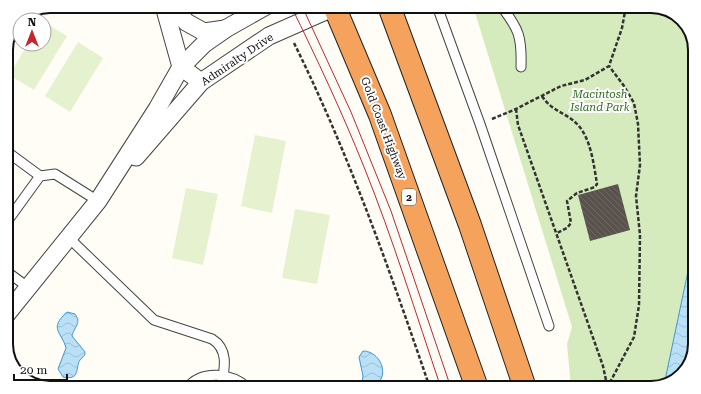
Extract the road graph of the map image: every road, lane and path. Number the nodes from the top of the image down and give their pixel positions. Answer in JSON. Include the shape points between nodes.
{"nodes":[{"id":1,"x":166,"y":13,"type":"edge"},
{"id":2,"x":179,"y":13,"type":"edge"},
{"id":3,"x":254,"y":13,"type":"edge"},
{"id":4,"x":321,"y":13,"type":"edge"},
{"id":5,"x":338,"y":13,"type":"edge"},
{"id":6,"x":392,"y":13,"type":"edge"},
{"id":7,"x":440,"y":13,"type":"edge"},
{"id":8,"x":507,"y":13,"type":"edge"},
{"id":9,"x":625,"y":13,"type":"edge"},
{"id":10,"x":287,"y":27,"type":"junction"},
{"id":11,"x":227,"y":28,"type":"junction"},
{"id":12,"x":609,"y":66,"type":"junction"},
{"id":13,"x":181,"y":67,"type":"junction"},
{"id":14,"x":521,"y":67,"type":"dead end"},
{"id":15,"x":201,"y":82,"type":"junction"},
{"id":16,"x":542,"y":96,"type":"junction"},
{"id":17,"x":516,"y":109,"type":"junction"},
{"id":18,"x":480,"y":124,"type":"junction"},
{"id":19,"x":13,"y":156,"type":"edge"},
{"id":20,"x":40,"y":176,"type":"junction"},
{"id":21,"x":102,"y":194,"type":"junction"},
{"id":22,"x":13,"y":213,"type":"edge"},
{"id":23,"x":557,"y":233,"type":"junction"},
{"id":24,"x":69,"y":238,"type":"junction"},
{"id":25,"x":13,"y":276,"type":"edge"},
{"id":26,"x":29,"y":288,"type":"junction"},
{"id":27,"x":13,"y":307,"type":"edge"},
{"id":28,"x":550,"y":326,"type":"dead end"},
{"id":29,"x":223,"y":376,"type":"junction"},
{"id":30,"x":194,"y":381,"type":"edge"},
{"id":31,"x":222,"y":381,"type":"edge"},
{"id":32,"x":237,"y":381,"type":"edge"},
{"id":33,"x":428,"y":381,"type":"edge"},
{"id":34,"x":475,"y":381,"type":"edge"},
{"id":35,"x":523,"y":381,"type":"edge"},
{"id":36,"x":606,"y":381,"type":"edge"},
{"id":37,"x":610,"y":381,"type":"edge"}],
"edges":[{"from":1,"to":13,"type":"street"},
{"from":2,"to":11,"type":"street","via":[[186,22],[204,32]]},
{"from":3,"to":11,"type":"street","name":"Admiralty Drive"},
{"from":4,"to":10,"type":"street","name":"Admiralty Drive"},
{"from":5,"to":34,"type":"highway","name":"Gold Coast Highway","number":"2","via":[[380,115]]},
{"from":6,"to":35,"type":"highway","via":[[472,232]]},
{"from":7,"to":18,"type":"lane"},
{"from":8,"to":14,"type":"lane","via":[[516,25],[522,46]]},
{"from":9,"to":12,"type":"path"},
{"from":10,"to":15,"type":"street","name":"Admiralty Drive","via":[[269,36]]},
{"from":10,"to":33,"type":"path","via":[[322,99],[350,167],[377,235]]},
{"from":11,"to":13,"type":"street","name":"Admiralty Drive","via":[[204,44]]},
{"from":12,"to":16,"type":"path","via":[[585,80],[561,86]]},
{"from":12,"to":37,"type":"path","via":[[634,103],[640,165],[636,196],[640,235],[638,305],[634,337]]},
{"from":13,"to":15,"type":"street"},
{"from":13,"to":21,"type":"street","name":"Admiralty Drive"},
{"from":15,"to":21,"type":"street","name":"Admiralty Drive"},
{"from":16,"to":17,"type":"path"},
{"from":16,"to":23,"type":"path","via":[[548,106],[578,125],[585,138],[597,184],[577,193],[567,202],[571,224]]},
{"from":17,"to":18,"type":"path"},
{"from":17,"to":23,"type":"path","via":[[518,125]]},
{"from":18,"to":28,"type":"lane"},
{"from":19,"to":20,"type":"lane"},
{"from":20,"to":21,"type":"lane","via":[[56,174]]},
{"from":20,"to":22,"type":"lane"},
{"from":21,"to":24,"type":"street","name":"Admiralty Drive"},
{"from":23,"to":36,"type":"path"},
{"from":24,"to":26,"type":"street","name":"Admiralty Drive"},
{"from":24,"to":29,"type":"lane","via":[[154,320],[218,343],[224,356]]},
{"from":25,"to":26,"type":"lane"},
{"from":26,"to":27,"type":"street","name":"Admiralty Drive"},
{"from":29,"to":30,"type":"lane","via":[[208,375],[198,377]]},
{"from":29,"to":31,"type":"lane"},
{"from":29,"to":32,"type":"lane"}]}
